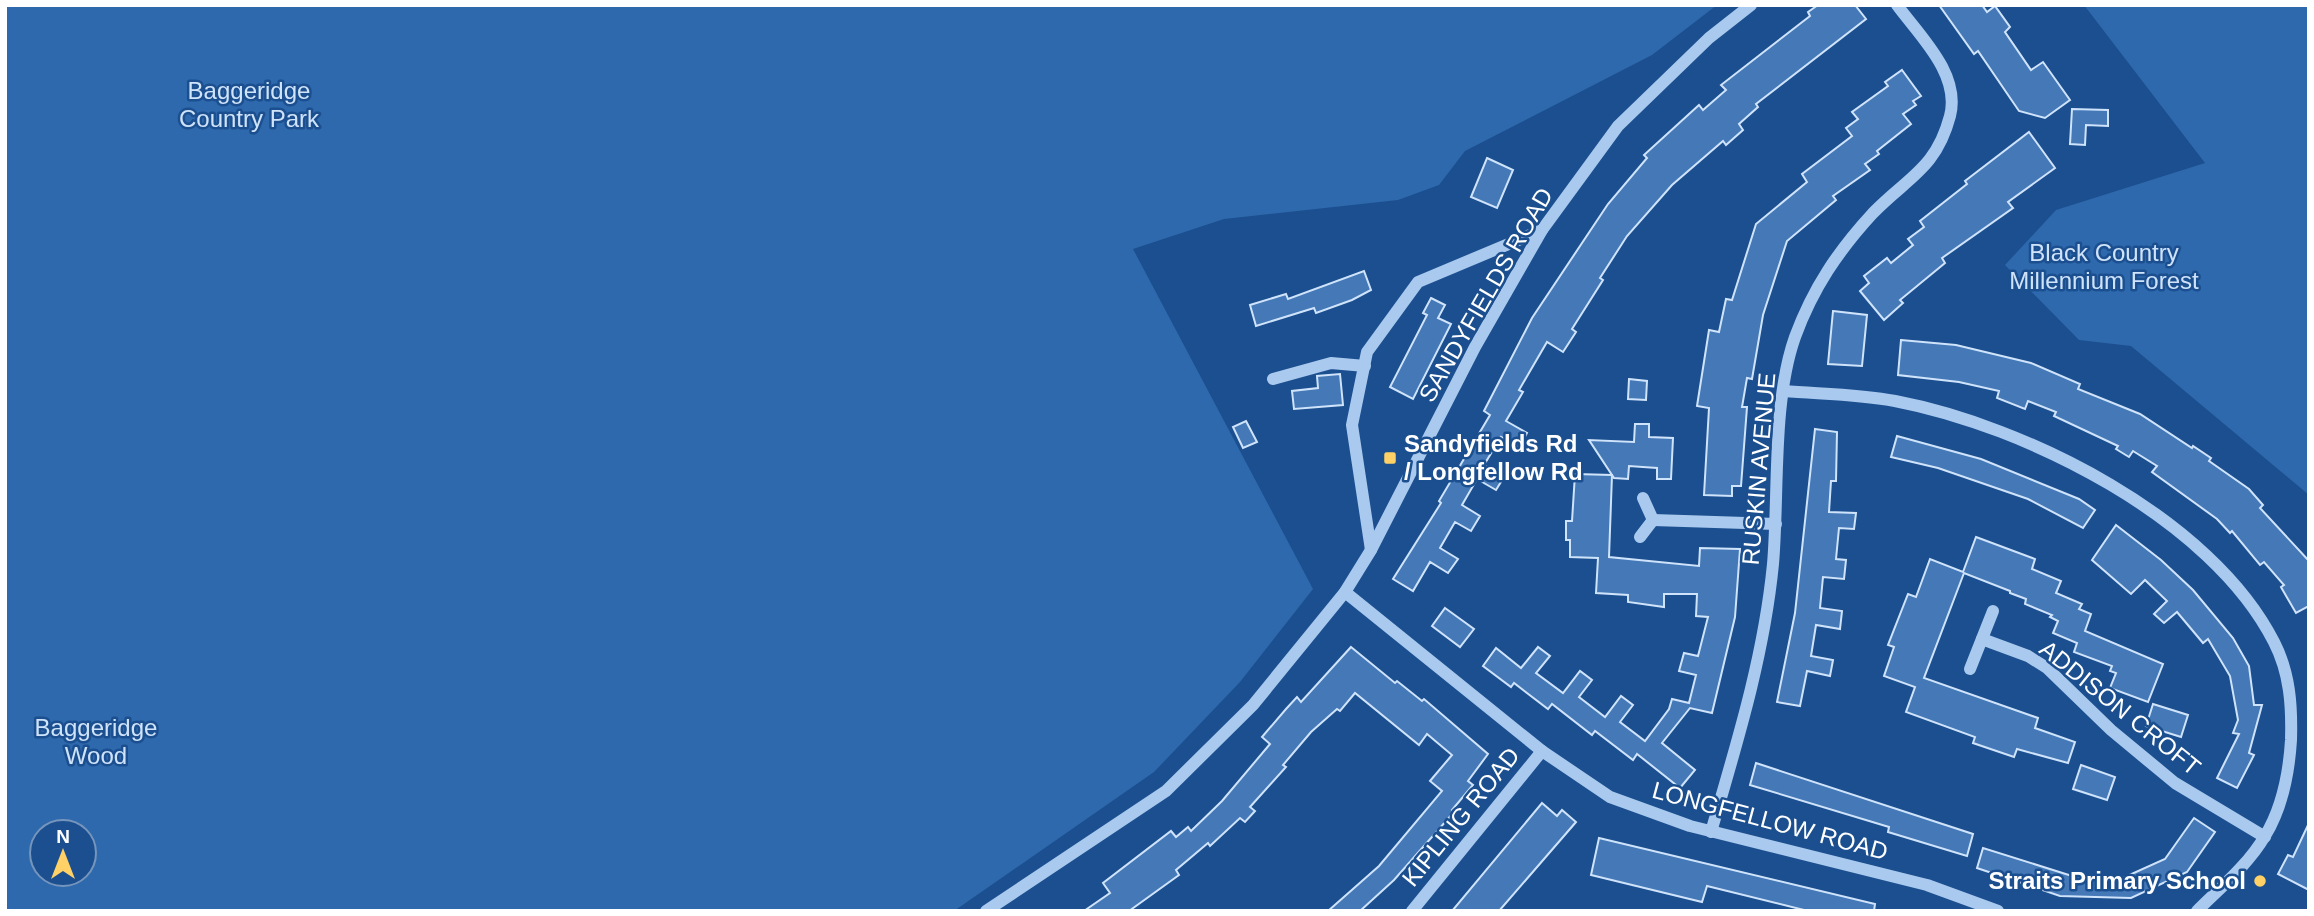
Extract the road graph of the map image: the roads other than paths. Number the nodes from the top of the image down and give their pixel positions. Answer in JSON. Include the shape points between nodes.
{"nodes":[{"id":1,"x":1751,"y":5,"type":"edge"},
{"id":2,"x":1896,"y":5,"type":"edge"},
{"id":3,"x":1542,"y":230,"type":"junction"},
{"id":4,"x":1365,"y":366,"type":"junction"},
{"id":5,"x":1273,"y":379,"type":"dead end"},
{"id":6,"x":1784,"y":391,"type":"junction"},
{"id":7,"x":1643,"y":498,"type":"dead end"},
{"id":8,"x":1653,"y":520,"type":"junction"},
{"id":9,"x":1776,"y":524,"type":"junction"},
{"id":10,"x":1640,"y":537,"type":"dead end"},
{"id":11,"x":1371,"y":550,"type":"junction"},
{"id":12,"x":1345,"y":592,"type":"junction"},
{"id":13,"x":1993,"y":611,"type":"dead end"},
{"id":14,"x":1982,"y":639,"type":"junction"},
{"id":15,"x":1970,"y":669,"type":"dead end"},
{"id":16,"x":1542,"y":751,"type":"junction"},
{"id":17,"x":1711,"y":831,"type":"junction"},
{"id":18,"x":2265,"y":836,"type":"junction"},
{"id":19,"x":986,"y":911,"type":"edge"},
{"id":20,"x":1412,"y":911,"type":"edge"},
{"id":21,"x":1998,"y":911,"type":"edge"},
{"id":22,"x":2197,"y":911,"type":"edge"}],
"edges":[{"from":1,"to":3,"type":"street","name":"SANDYFIELDS ROAD","via":[[1709,38],[1618,126]]},
{"from":2,"to":6,"type":"street","name":"RUSKIN AVENUE","via":[[1943,67],[1951,113],[1931,161],[1875,212],[1830,262],[1808,301],[1791,349]]},
{"from":3,"to":4,"type":"street","via":[[1418,282],[1367,352]]},
{"from":3,"to":11,"type":"street","name":"SANDYFIELDS ROAD","via":[[1475,347]]},
{"from":4,"to":5,"type":"street","via":[[1331,363]]},
{"from":4,"to":11,"type":"street","via":[[1352,425]]},
{"from":6,"to":9,"type":"street","name":"RUSKIN AVENUE"},
{"from":6,"to":18,"type":"street","via":[[1894,401],[2041,448],[2102,479],[2207,557],[2254,608],[2275,643],[2292,705],[2287,778]]},
{"from":7,"to":8,"type":"street"},
{"from":8,"to":9,"type":"street"},
{"from":8,"to":10,"type":"street"},
{"from":9,"to":17,"type":"street","name":"RUSKIN AVENUE","via":[[1764,640]]},
{"from":11,"to":12,"type":"street","name":"SANDYFIELDS ROAD"},
{"from":12,"to":16,"type":"street","name":"LONGFELLOW ROAD"},
{"from":12,"to":19,"type":"street","name":"SANDYFIELDS ROAD","via":[[1253,705],[1166,791]]},
{"from":13,"to":14,"type":"street"},
{"from":14,"to":15,"type":"street"},
{"from":14,"to":18,"type":"street","name":"ADDISON CROFT","via":[[2047,668],[2175,783]]},
{"from":16,"to":17,"type":"street","name":"LONGFELLOW ROAD","via":[[1610,796]]},
{"from":16,"to":20,"type":"street","name":"KIPLING ROAD"},
{"from":17,"to":21,"type":"street","name":"LONGFELLOW ROAD","via":[[1927,885]]},
{"from":18,"to":22,"type":"street"}]}
